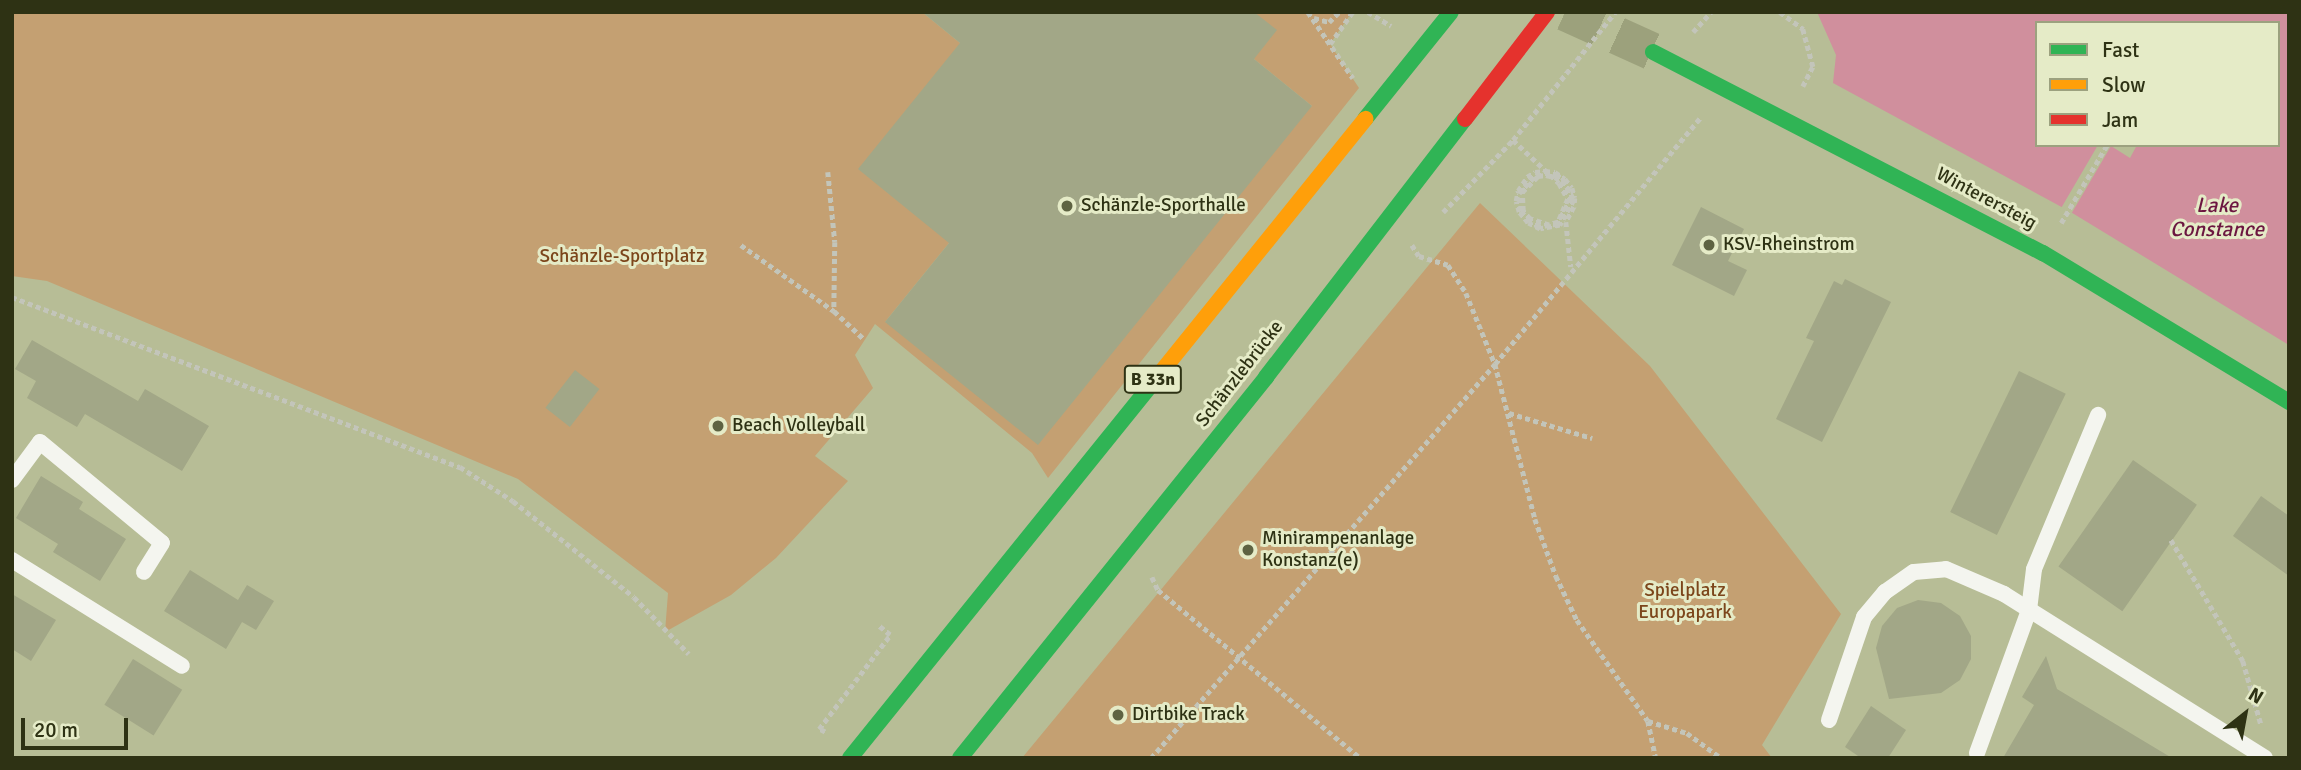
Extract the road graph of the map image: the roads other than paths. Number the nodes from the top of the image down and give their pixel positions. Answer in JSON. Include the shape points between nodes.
{"nodes":[{"id":1,"x":1451,"y":12,"type":"edge"},
{"id":2,"x":1548,"y":12,"type":"edge"},
{"id":3,"x":1653,"y":52,"type":"tunnel mouth"},
{"id":4,"x":2289,"y":402,"type":"edge"},
{"id":5,"x":2098,"y":415,"type":"dead end"},
{"id":6,"x":12,"y":480,"type":"edge"},
{"id":7,"x":12,"y":560,"type":"edge"},
{"id":8,"x":144,"y":572,"type":"dead end"},
{"id":9,"x":2029,"y":610,"type":"junction"},
{"id":10,"x":183,"y":666,"type":"dead end"},
{"id":11,"x":1829,"y":720,"type":"dead end"},
{"id":12,"x":853,"y":752,"type":"edge"},
{"id":13,"x":1977,"y":753,"type":"dead end"},
{"id":14,"x":2261,"y":755,"type":"edge"},
{"id":15,"x":960,"y":758,"type":"edge"}],
"edges":[{"from":1,"to":12,"type":"main road","number":"B 33n"},
{"from":2,"to":15,"type":"main road","name":"Schänzlebrücke","via":[[1266,377]]},
{"from":3,"to":4,"type":"main road","name":"Winterersteig","via":[[2043,253]]},
{"from":5,"to":9,"type":"lane","via":[[2034,569]]},
{"from":6,"to":8,"type":"lane","via":[[40,442],[162,544]]},
{"from":7,"to":10,"type":"lane"},
{"from":9,"to":11,"type":"lane","via":[[1946,569],[1914,572],[1885,592],[1864,618]]},
{"from":9,"to":13,"type":"lane"},
{"from":9,"to":14,"type":"lane"}]}
